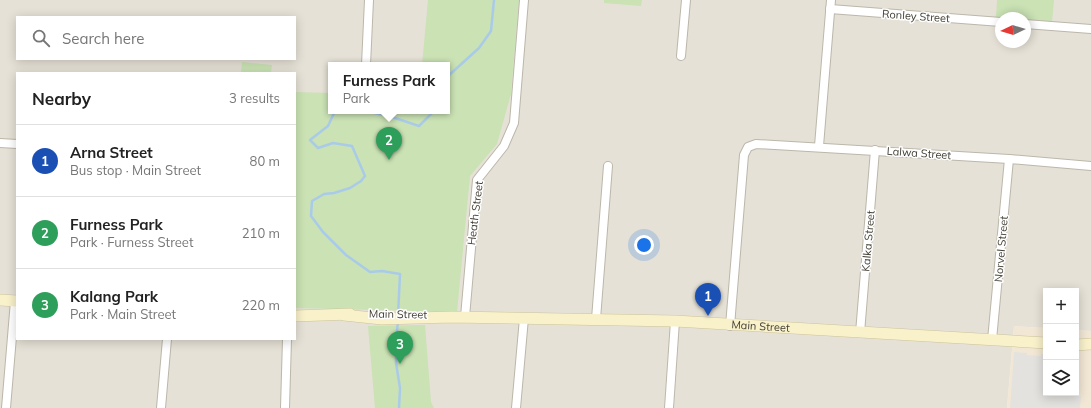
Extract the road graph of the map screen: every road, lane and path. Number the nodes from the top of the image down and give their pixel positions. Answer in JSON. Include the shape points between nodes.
{"nodes":[{"id":1,"x":369,"y":0,"type":"edge"},
{"id":2,"x":524,"y":0,"type":"edge"},
{"id":3,"x":686,"y":0,"type":"edge"},
{"id":4,"x":831,"y":0,"type":"edge"},
{"id":5,"x":830,"y":9,"type":"junction"},
{"id":6,"x":995,"y":22,"type":"edge"},
{"id":7,"x":1031,"y":24,"type":"edge"},
{"id":8,"x":1091,"y":29,"type":"edge"},
{"id":9,"x":681,"y":56,"type":"dead end"},
{"id":10,"x":366,"y":62,"type":"edge"},
{"id":11,"x":0,"y":143,"type":"edge"},
{"id":12,"x":16,"y":144,"type":"edge"},
{"id":13,"x":819,"y":146,"type":"junction"},
{"id":14,"x":876,"y":150,"type":"junction"},
{"id":15,"x":1009,"y":159,"type":"junction"},
{"id":16,"x":608,"y":166,"type":"dead end"},
{"id":17,"x":1091,"y":166,"type":"edge"},
{"id":18,"x":0,"y":300,"type":"edge"},
{"id":19,"x":16,"y":301,"type":"edge"},
{"id":20,"x":296,"y":316,"type":"edge"},
{"id":21,"x":465,"y":317,"type":"junction"},
{"id":22,"x":524,"y":318,"type":"junction"},
{"id":23,"x":596,"y":319,"type":"junction"},
{"id":24,"x":675,"y":321,"type":"junction"},
{"id":25,"x":730,"y":326,"type":"junction"},
{"id":26,"x":860,"y":333,"type":"junction"},
{"id":27,"x":167,"y":340,"type":"edge"},
{"id":28,"x":288,"y":340,"type":"edge"},
{"id":29,"x":992,"y":340,"type":"junction"},
{"id":30,"x":1043,"y":343,"type":"edge"},
{"id":31,"x":6,"y":408,"type":"edge"},
{"id":32,"x":161,"y":408,"type":"edge"},
{"id":33,"x":285,"y":408,"type":"edge"},
{"id":34,"x":516,"y":408,"type":"edge"},
{"id":35,"x":669,"y":408,"type":"edge"}],
"edges":[{"from":1,"to":10,"type":"street"},
{"from":2,"to":21,"type":"street","name":"Heath Street","via":[[514,123],[504,146],[477,180]]},
{"from":3,"to":9,"type":"street"},
{"from":4,"to":5,"type":"street"},
{"from":5,"to":6,"type":"street","name":"Ronley Street"},
{"from":5,"to":13,"type":"street"},
{"from":7,"to":8,"type":"street"},
{"from":11,"to":12,"type":"street"},
{"from":13,"to":14,"type":"street","name":"Lalwa Street"},
{"from":13,"to":25,"type":"street","name":"Lalwa Street","via":[[756,144],[748,147],[744,155]]},
{"from":14,"to":15,"type":"street","name":"Lalwa Street"},
{"from":14,"to":26,"type":"street","name":"Kalka Street"},
{"from":15,"to":17,"type":"street","name":"Lalwa Street"},
{"from":15,"to":29,"type":"street","name":"Norvel Street"},
{"from":16,"to":23,"type":"street"},
{"from":18,"to":19,"type":"street"},
{"from":19,"to":31,"type":"street"},
{"from":20,"to":21,"type":"street","name":"Main Street"},
{"from":21,"to":22,"type":"street","name":"Main Street"},
{"from":22,"to":23,"type":"street","name":"Main Street"},
{"from":22,"to":34,"type":"street"},
{"from":23,"to":24,"type":"street","name":"Main Street"},
{"from":24,"to":25,"type":"street","name":"Main Street"},
{"from":24,"to":35,"type":"street"},
{"from":25,"to":26,"type":"street","name":"Main Street"},
{"from":26,"to":29,"type":"street","name":"Main Street"},
{"from":27,"to":32,"type":"street"},
{"from":28,"to":33,"type":"street"},
{"from":29,"to":30,"type":"street","name":"Main Street"}]}
